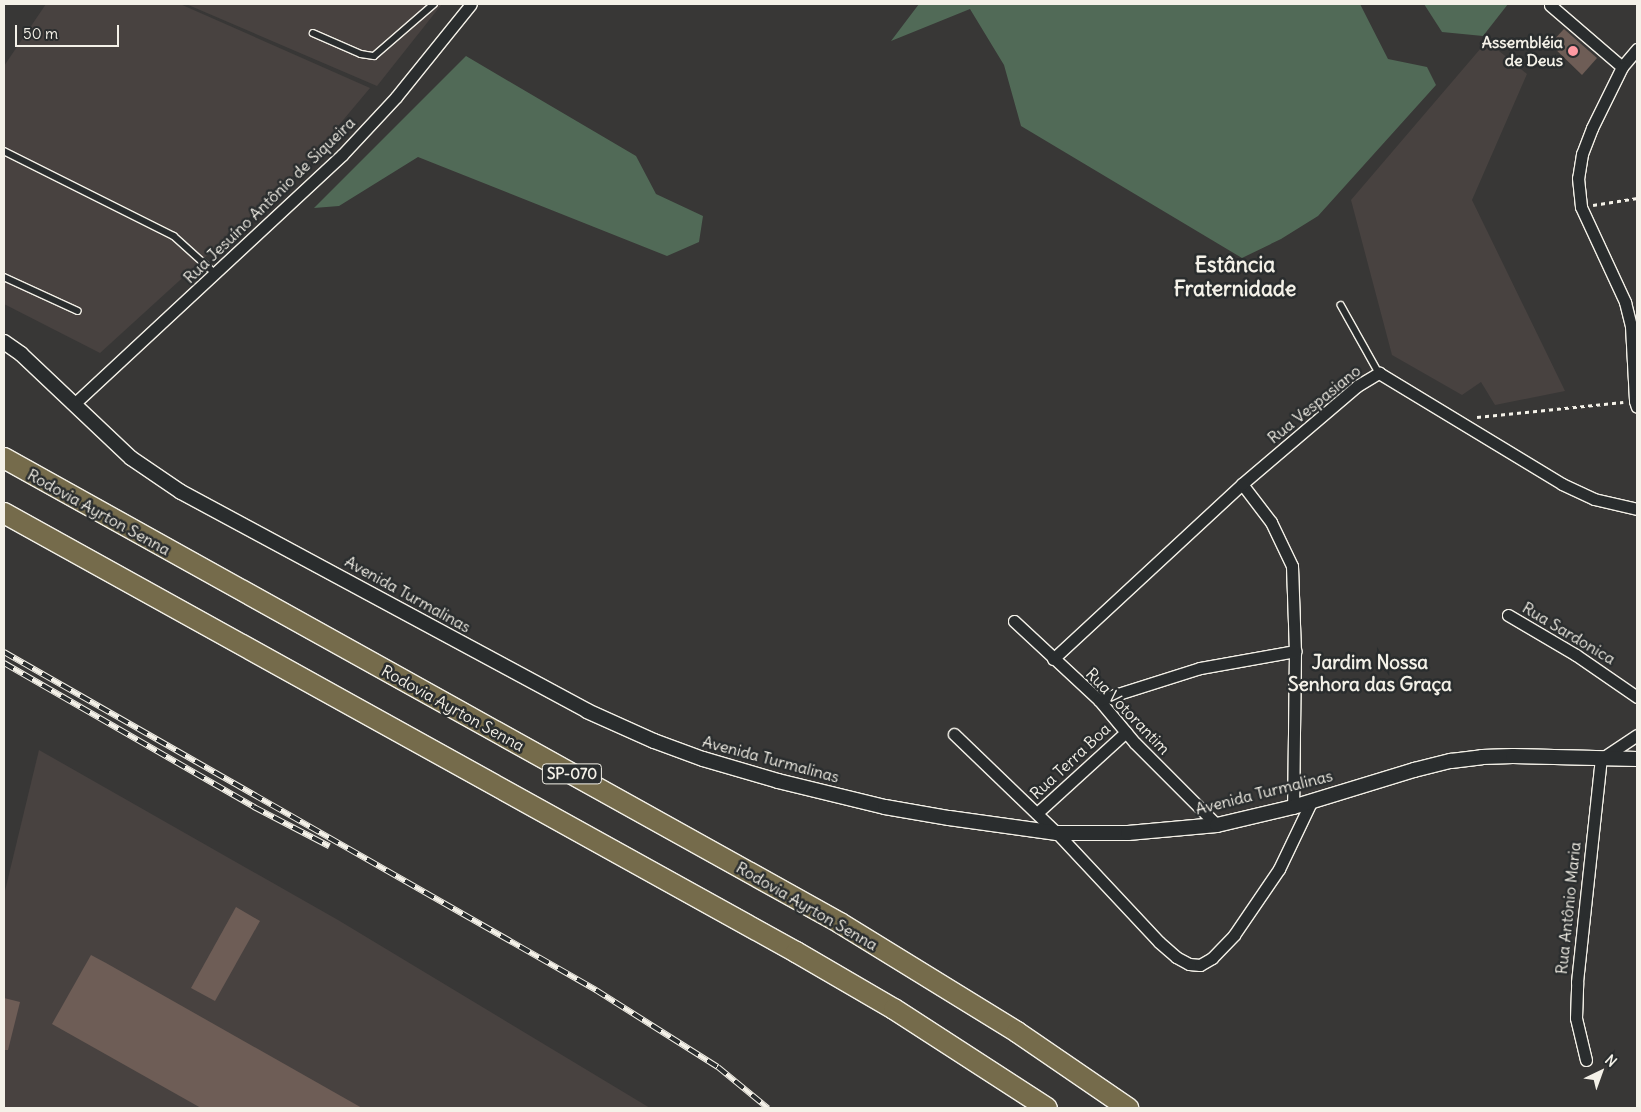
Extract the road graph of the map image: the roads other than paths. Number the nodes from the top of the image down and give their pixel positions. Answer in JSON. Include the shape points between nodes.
{"nodes":[{"id":1,"x":434,"y":4,"type":"edge"},
{"id":2,"x":470,"y":4,"type":"edge"},
{"id":3,"x":1550,"y":5,"type":"edge"},
{"id":4,"x":313,"y":33,"type":"dead end"},
{"id":5,"x":1637,"y":49,"type":"edge"},
{"id":6,"x":1622,"y":67,"type":"junction"},
{"id":7,"x":4,"y":151,"type":"edge"},
{"id":8,"x":216,"y":274,"type":"junction"},
{"id":9,"x":4,"y":277,"type":"edge"},
{"id":10,"x":1341,"y":305,"type":"dead end"},
{"id":11,"x":78,"y":311,"type":"dead end"},
{"id":12,"x":4,"y":342,"type":"edge"},
{"id":13,"x":1379,"y":373,"type":"junction"},
{"id":14,"x":74,"y":404,"type":"junction"},
{"id":15,"x":1636,"y":404,"type":"edge"},
{"id":16,"x":4,"y":458,"type":"edge"},
{"id":17,"x":1242,"y":484,"type":"junction"},
{"id":18,"x":1637,"y":509,"type":"edge"},
{"id":19,"x":4,"y":513,"type":"edge"},
{"id":20,"x":1508,"y":615,"type":"dead end"},
{"id":21,"x":1014,"y":621,"type":"dead end"},
{"id":22,"x":1295,"y":651,"type":"junction"},
{"id":23,"x":1053,"y":659,"type":"junction"},
{"id":24,"x":1637,"y":697,"type":"edge"},
{"id":25,"x":1099,"y":700,"type":"junction"},
{"id":26,"x":1126,"y":732,"type":"junction"},
{"id":27,"x":954,"y":734,"type":"dead end"},
{"id":28,"x":1637,"y":735,"type":"edge"},
{"id":29,"x":1601,"y":759,"type":"junction"},
{"id":30,"x":1637,"y":759,"type":"edge"},
{"id":31,"x":1312,"y":800,"type":"junction"},
{"id":32,"x":1293,"y":807,"type":"junction"},
{"id":33,"x":1037,"y":813,"type":"junction"},
{"id":34,"x":1217,"y":825,"type":"junction"},
{"id":35,"x":1057,"y":832,"type":"junction"},
{"id":36,"x":1586,"y":1060,"type":"dead end"},
{"id":37,"x":1047,"y":1108,"type":"edge"},
{"id":38,"x":1128,"y":1108,"type":"edge"}],
"edges":[{"from":1,"to":4,"type":"lane","via":[[374,56],[360,54]]},
{"from":2,"to":8,"type":"street","name":"Rua Jesuíno Antônio de Siqueira","via":[[366,131]]},
{"from":3,"to":6,"type":"street"},
{"from":5,"to":6,"type":"street"},
{"from":6,"to":15,"type":"street","via":[[1582,154],[1578,178],[1582,207],[1627,310]]},
{"from":7,"to":8,"type":"lane","via":[[174,236]]},
{"from":8,"to":14,"type":"street","name":"Rua Jesuíno Antônio de Siqueira"},
{"from":9,"to":11,"type":"lane"},
{"from":10,"to":13,"type":"lane"},
{"from":12,"to":14,"type":"street","name":"Avenida Turmalinas"},
{"from":13,"to":17,"type":"street","name":"Rua Vespasiano","via":[[1351,391]]},
{"from":13,"to":18,"type":"street","name":"Rua Vespasiano","via":[[1562,484],[1594,499]]},
{"from":14,"to":35,"type":"street","name":"Avenida Turmalinas","via":[[131,458],[181,492],[525,679],[654,742],[711,762],[885,807]]},
{"from":16,"to":38,"type":"highway","name":"Rodovia Ayrton Senna","number":"SP-070","via":[[840,923],[1017,1032]]},
{"from":17,"to":22,"type":"street","via":[[1272,522],[1292,566]]},
{"from":17,"to":23,"type":"street","name":"Rua Vespasiano"},
{"from":19,"to":37,"type":"highway","number":"SP-070","via":[[796,952],[894,1009]]},
{"from":20,"to":24,"type":"street","name":"Rua Sardonica","via":[[1576,655]]},
{"from":21,"to":23,"type":"street","name":"Rua Votorantim"},
{"from":22,"to":25,"type":"street","via":[[1200,668]]},
{"from":22,"to":32,"type":"street"},
{"from":23,"to":25,"type":"street","name":"Rua Votorantim"},
{"from":25,"to":26,"type":"street","name":"Rua Votorantim"},
{"from":26,"to":33,"type":"street","name":"Rua Terra Boa"},
{"from":26,"to":34,"type":"street","name":"Rua Votorantim"},
{"from":27,"to":33,"type":"street"},
{"from":28,"to":29,"type":"street"},
{"from":29,"to":30,"type":"street","name":"Avenida Turmalinas"},
{"from":29,"to":31,"type":"street","name":"Avenida Turmalinas","via":[[1482,757],[1414,770]]},
{"from":29,"to":36,"type":"street","name":"Rua Antônio Maria","via":[[1577,982],[1576,1018]]},
{"from":31,"to":32,"type":"street","name":"Avenida Turmalinas"},
{"from":31,"to":35,"type":"street","via":[[1279,869],[1234,935],[1212,958],[1200,965],[1189,964],[1176,957],[1159,942]]},
{"from":32,"to":34,"type":"street","name":"Avenida Turmalinas"},
{"from":33,"to":35,"type":"street"},
{"from":34,"to":35,"type":"street","name":"Avenida Turmalinas","via":[[1128,833]]}]}
